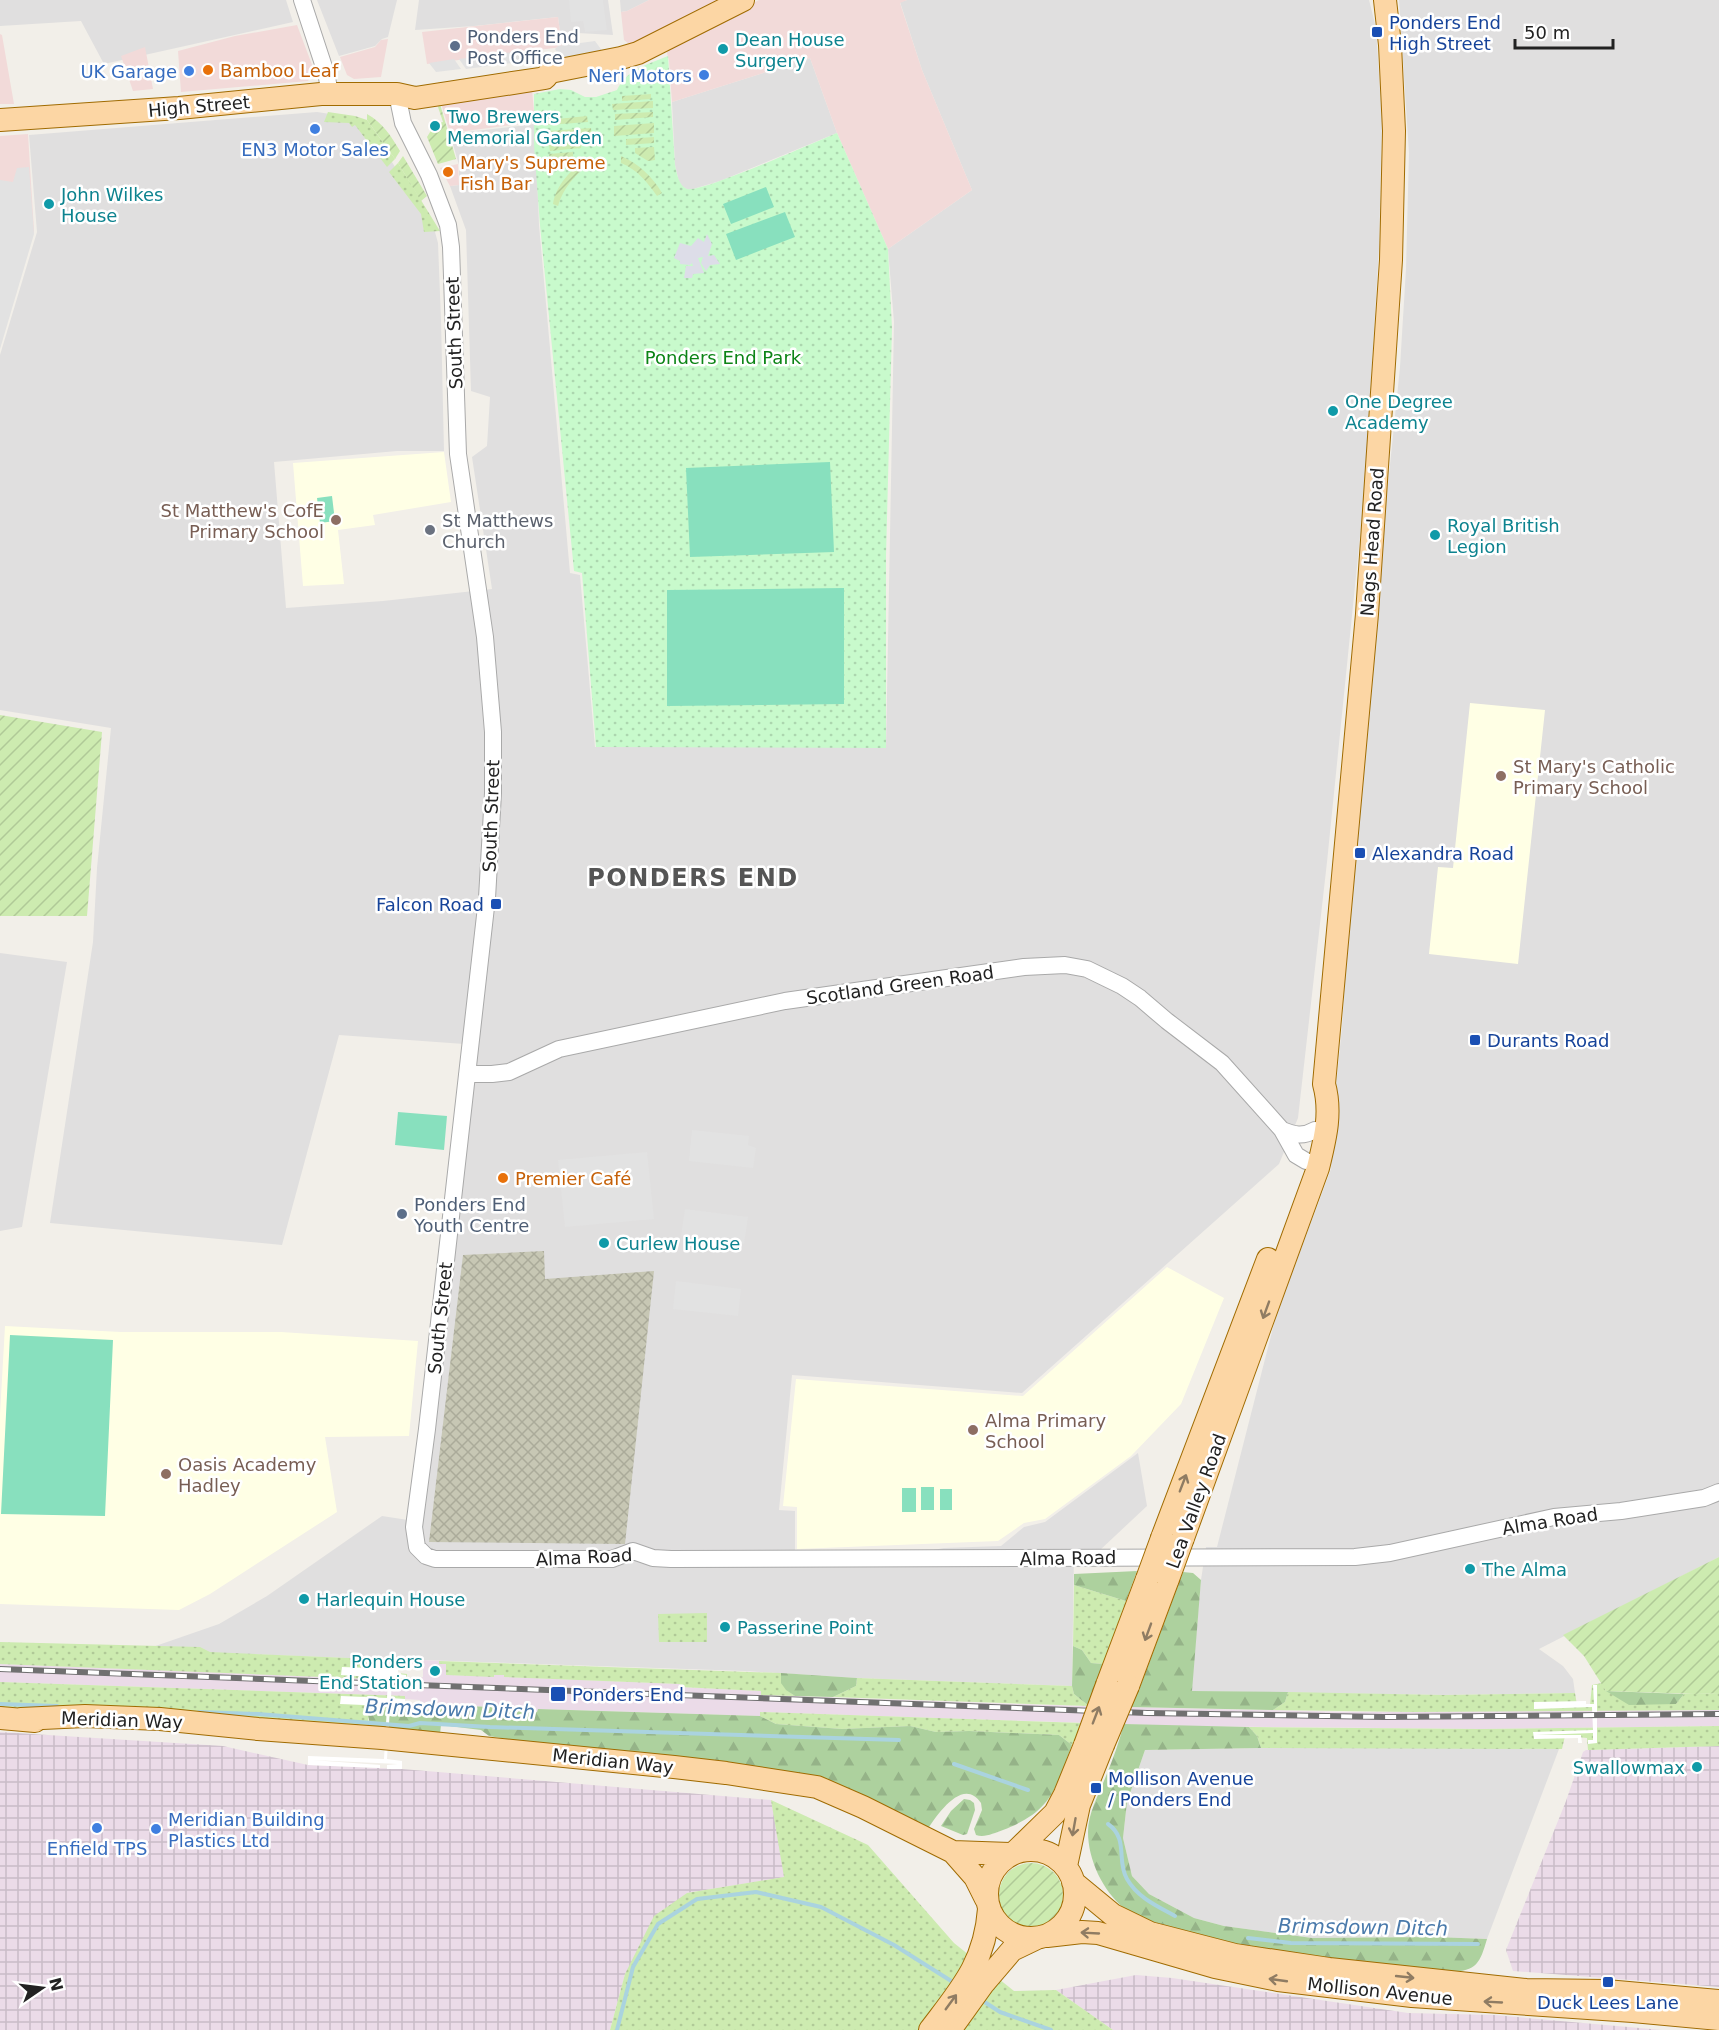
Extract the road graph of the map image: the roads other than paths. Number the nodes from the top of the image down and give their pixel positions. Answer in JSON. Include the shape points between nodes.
{"nodes":[{"id":1,"x":302,"y":0,"type":"edge"},
{"id":2,"x":743,"y":0,"type":"edge"},
{"id":3,"x":1385,"y":0,"type":"edge"},
{"id":4,"x":330,"y":93,"type":"junction"},
{"id":5,"x":397,"y":94,"type":"junction"},
{"id":6,"x":0,"y":120,"type":"edge"},
{"id":7,"x":467,"y":1074,"type":"junction"},
{"id":8,"x":1324,"y":1084,"type":"joint"},
{"id":9,"x":1282,"y":1130,"type":"junction"},
{"id":10,"x":1320,"y":1133,"type":"junction"},
{"id":11,"x":1306,"y":1161,"type":"junction"},
{"id":12,"x":1719,"y":1492,"type":"edge"},
{"id":13,"x":1173,"y":1538,"type":"junction"},
{"id":14,"x":417,"y":1547,"type":"joint"},
{"id":15,"x":11,"y":1719,"type":"edge"},
{"id":16,"x":1094,"y":1745,"type":"junction"},
{"id":17,"x":953,"y":1852,"type":"junction"},
{"id":18,"x":1013,"y":1853,"type":"junction"},
{"id":19,"x":1069,"y":1874,"type":"junction"},
{"id":20,"x":987,"y":1904,"type":"junction"},
{"id":21,"x":1042,"y":1937,"type":"junction"},
{"id":22,"x":977,"y":1979,"type":"junction"},
{"id":23,"x":1719,"y":2001,"type":"edge"},
{"id":24,"x":1719,"y":2019,"type":"edge"},
{"id":25,"x":930,"y":2030,"type":"edge"},
{"id":26,"x":950,"y":2030,"type":"edge"}],
"edges":[{"from":1,"to":4,"type":"street"},
{"from":2,"to":5,"type":"main road","name":"High Street","via":[[621,58],[550,72],[539,79],[415,98]]},
{"from":3,"to":8,"type":"main road","name":"Nags Head Road","via":[[1394,131],[1391,260],[1368,614]]},
{"from":4,"to":5,"type":"main road","name":"High Street"},
{"from":4,"to":6,"type":"main road","name":"High Street"},
{"from":5,"to":7,"type":"street","name":"South Street","via":[[403,123],[429,175],[448,225],[452,248],[458,454],[490,691],[494,775],[489,863]]},
{"from":7,"to":9,"type":"street","name":"Scotland Green Road","via":[[509,1072],[559,1049],[785,1001],[1024,967],[1065,965],[1106,977],[1140,998],[1222,1063]]},
{"from":7,"to":14,"type":"street","name":"South Street","via":[[414,1527]]},
{"from":8,"to":10,"type":"main road","name":"Lea Valley Road","via":[[1329,1101]]},
{"from":9,"to":10,"type":"street","via":[[1293,1135]]},
{"from":9,"to":11,"type":"street","name":"Scotland Green Road","via":[[1296,1155]]},
{"from":10,"to":11,"type":"main road","name":"Lea Valley Road","via":[[1314,1161]]},
{"from":10,"to":13,"type":"main road","name":"Lea Valley Road","one_way":true,"via":[[1318,1168]]},
{"from":13,"to":11,"type":"main road","name":"Lea Valley Road","one_way":true},
{"from":12,"to":14,"type":"street","name":"Alma Road","via":[[1704,1498],[1554,1517],[1355,1557],[682,1560],[653,1558],[633,1551],[612,1559],[435,1559]]},
{"from":13,"to":16,"type":"main road","name":"Lea Valley Road","bridge":true},
{"from":15,"to":17,"type":"main road","name":"Meridian Way","via":[[84,1727],[258,1729],[382,1738],[726,1773],[817,1787]]},
{"from":16,"to":18,"type":"main road","name":"Lea Valley Road","via":[[1054,1814]]},
{"from":16,"to":19,"type":"main road","name":"Lea Valley Road","one_way":true,"via":[[1079,1805]]},
{"from":17,"to":18,"type":"main road","name":"Meridian Way"},
{"from":17,"to":20,"type":"main road","name":"Meridian Way","via":[[975,1877]]},
{"from":18,"to":19,"type":"main road","via":[[1032,1849],[1054,1856]]},
{"from":18,"to":20,"type":"main road","via":[[992,1872]]},
{"from":19,"to":21,"type":"main road","via":[[1075,1890],[1071,1912],[1059,1928]]},
{"from":19,"to":23,"type":"main road","name":"Mollison Avenue","one_way":true,"via":[[1113,1915],[1150,1933],[1245,1956],[1526,1990],[1606,1991]]},
{"from":20,"to":21,"type":"main road","via":[[997,1923],[1014,1935]]},
{"from":20,"to":22,"type":"main road","via":[[987,1928]]},
{"from":21,"to":22,"type":"main road","via":[[1012,1950]]},
{"from":24,"to":21,"type":"main road","name":"Mollison Avenue","one_way":true,"via":[[1317,1985],[1244,1975],[1098,1933]]},
{"from":25,"to":22,"type":"main road","one_way":true},
{"from":22,"to":26,"type":"main road"}]}
